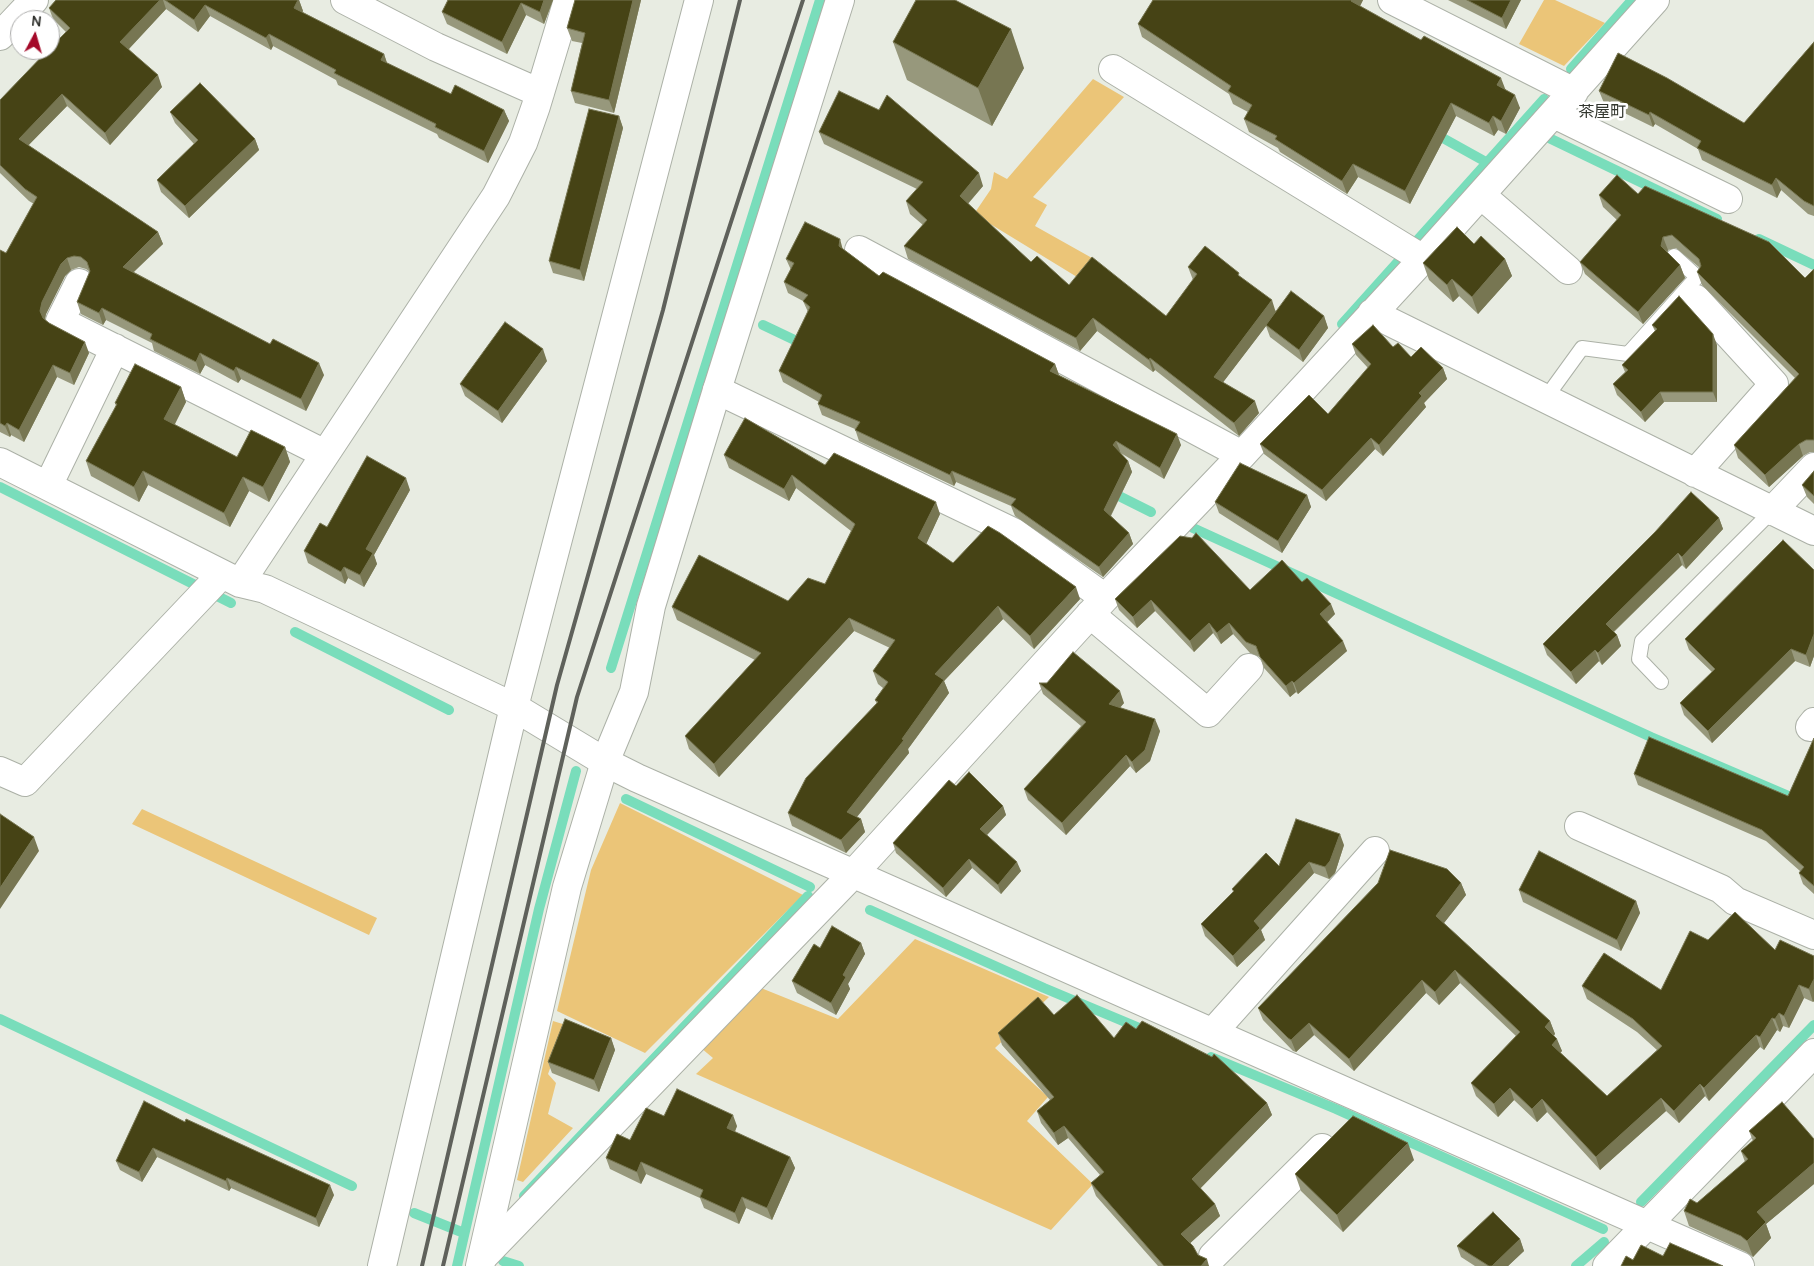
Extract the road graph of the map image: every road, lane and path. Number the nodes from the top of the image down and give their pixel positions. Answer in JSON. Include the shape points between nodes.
{"nodes":[{"id":1,"x":34,"y":0,"type":"edge"},
{"id":2,"x":345,"y":0,"type":"edge"},
{"id":3,"x":568,"y":0,"type":"edge"},
{"id":4,"x":699,"y":0,"type":"edge"},
{"id":5,"x":840,"y":0,"type":"edge"},
{"id":6,"x":1392,"y":0,"type":"edge"},
{"id":7,"x":1655,"y":0,"type":"edge"},
{"id":8,"x":0,"y":36,"type":"edge"},
{"id":9,"x":1113,"y":69,"type":"dead end"},
{"id":10,"x":1574,"y":92,"type":"junction"},
{"id":11,"x":540,"y":93,"type":"junction"},
{"id":12,"x":1554,"y":114,"type":"junction"},
{"id":13,"x":1481,"y":194,"type":"junction"},
{"id":14,"x":1728,"y":199,"type":"dead end"},
{"id":15,"x":859,"y":250,"type":"dead end"},
{"id":16,"x":1413,"y":253,"type":"junction"},
{"id":17,"x":1674,"y":256,"type":"edge"},
{"id":18,"x":1568,"y":270,"type":"dead end"},
{"id":19,"x":79,"y":283,"type":"dead end"},
{"id":20,"x":1696,"y":299,"type":"dead end"},
{"id":21,"x":1372,"y":313,"type":"junction"},
{"id":22,"x":115,"y":348,"type":"junction"},
{"id":23,"x":717,"y":390,"type":"junction"},
{"id":24,"x":1545,"y":399,"type":"junction"},
{"id":25,"x":325,"y":454,"type":"junction"},
{"id":26,"x":1242,"y":455,"type":"junction"},
{"id":27,"x":0,"y":462,"type":"edge"},
{"id":28,"x":1814,"y":467,"type":"edge"},
{"id":29,"x":1694,"y":473,"type":"junction"},
{"id":30,"x":48,"y":486,"type":"junction"},
{"id":31,"x":1772,"y":511,"type":"junction"},
{"id":32,"x":1814,"y":531,"type":"edge"},
{"id":33,"x":218,"y":586,"type":"junction"},
{"id":34,"x":1098,"y":606,"type":"junction"},
{"id":35,"x":1249,"y":668,"type":"dead end"},
{"id":36,"x":1661,"y":682,"type":"dead end"},
{"id":37,"x":514,"y":707,"type":"junction"},
{"id":38,"x":605,"y":762,"type":"junction"},
{"id":39,"x":0,"y":771,"type":"edge"},
{"id":40,"x":1579,"y":826,"type":"dead end"},
{"id":41,"x":1375,"y":851,"type":"dead end"},
{"id":42,"x":853,"y":874,"type":"junction"},
{"id":43,"x":1814,"y":935,"type":"edge"},
{"id":44,"x":1213,"y":1032,"type":"junction"},
{"id":45,"x":1814,"y":1053,"type":"edge"},
{"id":46,"x":1355,"y":1116,"type":"junction"},
{"id":47,"x":1647,"y":1225,"type":"junction"},
{"id":48,"x":1213,"y":1256,"type":"dead end"},
{"id":49,"x":481,"y":1262,"type":"edge"},
{"id":50,"x":382,"y":1266,"type":"edge"},
{"id":51,"x":1607,"y":1266,"type":"edge"},
{"id":52,"x":1740,"y":1266,"type":"edge"}],
"edges":[{"from":1,"to":8,"type":"street"},
{"from":2,"to":11,"type":"street","via":[[436,47]]},
{"from":3,"to":11,"type":"street"},
{"from":4,"to":37,"type":"street"},
{"from":5,"to":23,"type":"street"},
{"from":6,"to":10,"type":"street"},
{"from":7,"to":10,"type":"street"},
{"from":9,"to":16,"type":"street"},
{"from":10,"to":12,"type":"street"},
{"from":11,"to":25,"type":"street","via":[[523,143],[496,196]]},
{"from":12,"to":13,"type":"street"},
{"from":12,"to":14,"type":"street"},
{"from":13,"to":16,"type":"street"},
{"from":13,"to":18,"type":"street"},
{"from":15,"to":26,"type":"street"},
{"from":16,"to":21,"type":"street"},
{"from":17,"to":24,"type":"lane","via":[[1697,277],[1628,354],[1582,348]]},
{"from":19,"to":22,"type":"street","via":[[60,321]]},
{"from":20,"to":29,"type":"street","via":[[1774,384]]},
{"from":21,"to":24,"type":"street"},
{"from":21,"to":26,"type":"street"},
{"from":22,"to":25,"type":"street"},
{"from":22,"to":30,"type":"street"},
{"from":23,"to":34,"type":"street","via":[[1013,532]]},
{"from":23,"to":38,"type":"street","via":[[652,606],[634,692]]},
{"from":24,"to":29,"type":"street"},
{"from":25,"to":33,"type":"street"},
{"from":26,"to":34,"type":"street"},
{"from":27,"to":30,"type":"street"},
{"from":28,"to":31,"type":"street"},
{"from":29,"to":31,"type":"street"},
{"from":30,"to":33,"type":"street"},
{"from":31,"to":32,"type":"street"},
{"from":31,"to":36,"type":"lane","via":[[1642,641],[1640,659]]},
{"from":33,"to":37,"type":"street","via":[[265,589]]},
{"from":33,"to":39,"type":"street","via":[[25,782]]},
{"from":34,"to":35,"type":"street","via":[[1208,713]]},
{"from":34,"to":42,"type":"street"},
{"from":37,"to":38,"type":"street"},
{"from":37,"to":50,"type":"street"},
{"from":38,"to":42,"type":"street"},
{"from":38,"to":49,"type":"street","via":[[567,887]]},
{"from":40,"to":43,"type":"street","via":[[1721,889],[1735,901]]},
{"from":41,"to":44,"type":"street"},
{"from":42,"to":44,"type":"street"},
{"from":42,"to":49,"type":"street"},
{"from":44,"to":46,"type":"street"},
{"from":45,"to":47,"type":"street"},
{"from":46,"to":47,"type":"street"},
{"from":46,"to":48,"type":"street"},
{"from":47,"to":51,"type":"street"},
{"from":47,"to":52,"type":"street"}]}
